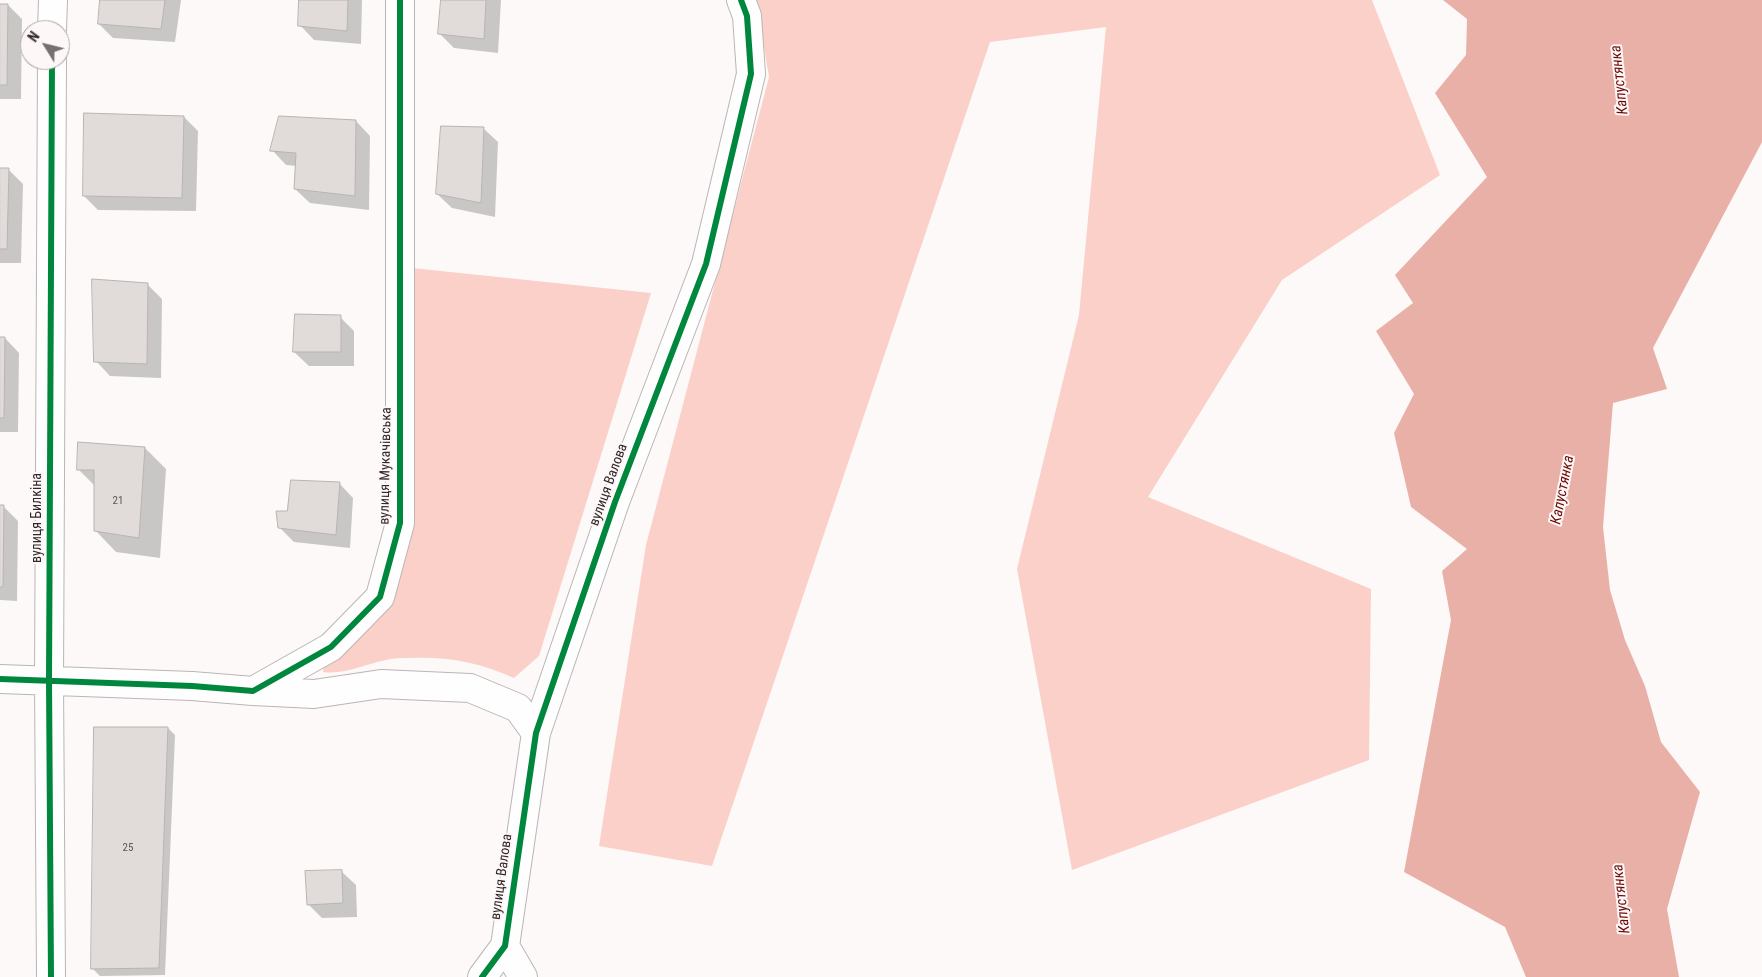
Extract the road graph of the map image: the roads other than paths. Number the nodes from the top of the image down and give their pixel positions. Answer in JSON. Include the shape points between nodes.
{"nodes":[{"id":1,"x":52,"y":0,"type":"edge"},
{"id":2,"x":400,"y":0,"type":"edge"},
{"id":3,"x":741,"y":0,"type":"edge"},
{"id":4,"x":52,"y":20,"type":"edge"},
{"id":5,"x":52,"y":70,"type":"edge"},
{"id":6,"x":0,"y":679,"type":"edge"},
{"id":7,"x":49,"y":680,"type":"junction"},
{"id":8,"x":253,"y":691,"type":"junction"},
{"id":9,"x":536,"y":733,"type":"junction"},
{"id":10,"x":505,"y":946,"type":"junction"},
{"id":11,"x":51,"y":977,"type":"edge"},
{"id":12,"x":482,"y":977,"type":"edge"},
{"id":13,"x":523,"y":977,"type":"edge"}],
"edges":[{"from":1,"to":4,"type":"street"},
{"from":2,"to":8,"type":"street","name":"вулиця Мукачівська","via":[[400,523],[380,597],[331,647]]},
{"from":3,"to":9,"type":"street","name":"вулиця Валова","via":[[747,16],[751,74],[706,264],[615,502]]},
{"from":5,"to":7,"type":"street","name":"вулиця Билкіна"},
{"from":6,"to":7,"type":"street"},
{"from":7,"to":8,"type":"street"},
{"from":7,"to":11,"type":"street","name":"вулиця Билкіна"},
{"from":8,"to":9,"type":"street","via":[[314,694],[382,684],[470,688],[518,708]]},
{"from":9,"to":10,"type":"street","name":"вулиця Валова"},
{"from":10,"to":12,"type":"street","name":"вулиця Валова"},
{"from":10,"to":13,"type":"street"}]}
